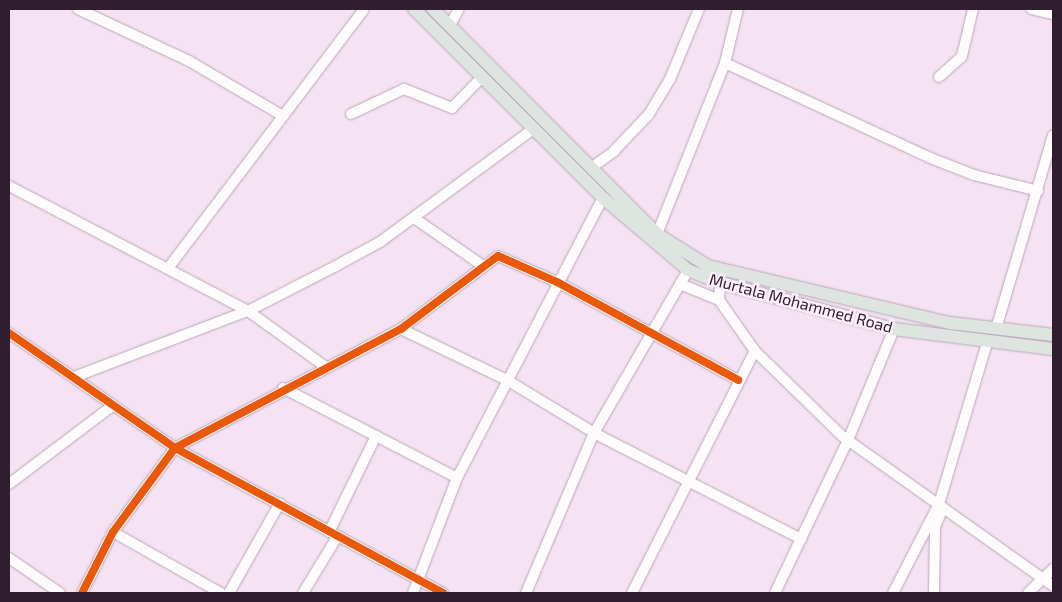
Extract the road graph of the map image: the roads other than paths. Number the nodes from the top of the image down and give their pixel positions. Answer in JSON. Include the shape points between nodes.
{"nodes":[{"id":1,"x":78,"y":9,"type":"edge"},
{"id":2,"x":364,"y":9,"type":"edge"},
{"id":3,"x":414,"y":9,"type":"edge"},
{"id":4,"x":433,"y":9,"type":"edge"},
{"id":5,"x":459,"y":9,"type":"edge"},
{"id":6,"x":699,"y":9,"type":"edge"},
{"id":7,"x":738,"y":9,"type":"edge"},
{"id":8,"x":973,"y":9,"type":"edge"},
{"id":9,"x":1030,"y":9,"type":"edge"},
{"id":10,"x":1053,"y":14,"type":"edge"},
{"id":11,"x":450,"y":26,"type":"junction"},
{"id":12,"x":725,"y":63,"type":"junction"},
{"id":13,"x":482,"y":77,"type":"junction"},
{"id":14,"x":939,"y":77,"type":"dead end"},
{"id":15,"x":351,"y":114,"type":"dead end"},
{"id":16,"x":283,"y":116,"type":"junction"},
{"id":17,"x":533,"y":129,"type":"junction"},
{"id":18,"x":1053,"y":135,"type":"edge"},
{"id":19,"x":591,"y":168,"type":"junction"},
{"id":20,"x":9,"y":186,"type":"edge"},
{"id":21,"x":1038,"y":191,"type":"junction"},
{"id":22,"x":602,"y":198,"type":"junction"},
{"id":23,"x":414,"y":218,"type":"junction"},
{"id":24,"x":635,"y":221,"type":"junction"},
{"id":25,"x":657,"y":234,"type":"junction"},
{"id":26,"x":484,"y":266,"type":"junction"},
{"id":27,"x":169,"y":267,"type":"junction"},
{"id":28,"x":688,"y":270,"type":"junction"},
{"id":29,"x":557,"y":282,"type":"junction"},
{"id":30,"x":720,"y":283,"type":"junction"},
{"id":31,"x":680,"y":284,"type":"junction"},
{"id":32,"x":718,"y":300,"type":"junction"},
{"id":33,"x":248,"y":311,"type":"junction"},
{"id":34,"x":894,"y":328,"type":"junction"},
{"id":35,"x":401,"y":329,"type":"junction"},
{"id":36,"x":996,"y":329,"type":"junction"},
{"id":37,"x":1053,"y":332,"type":"edge"},
{"id":38,"x":9,"y":333,"type":"edge"},
{"id":39,"x":648,"y":334,"type":"junction"},
{"id":40,"x":987,"y":343,"type":"junction"},
{"id":41,"x":1053,"y":349,"type":"edge"},
{"id":42,"x":755,"y":351,"type":"junction"},
{"id":43,"x":326,"y":366,"type":"junction"},
{"id":44,"x":74,"y":377,"type":"junction"},
{"id":45,"x":507,"y":380,"type":"junction"},
{"id":46,"x":738,"y":380,"type":"junction"},
{"id":47,"x":283,"y":388,"type":"junction"},
{"id":48,"x":112,"y":406,"type":"junction"},
{"id":49,"x":594,"y":433,"type":"junction"},
{"id":50,"x":376,"y":436,"type":"junction"},
{"id":51,"x":848,"y":440,"type":"junction"},
{"id":52,"x":175,"y":448,"type":"junction"},
{"id":53,"x":457,"y":478,"type":"junction"},
{"id":54,"x":689,"y":482,"type":"junction"},
{"id":55,"x":9,"y":484,"type":"edge"},
{"id":56,"x":280,"y":504,"type":"junction"},
{"id":57,"x":941,"y":506,"type":"junction"},
{"id":58,"x":113,"y":532,"type":"junction"},
{"id":59,"x":333,"y":534,"type":"junction"},
{"id":60,"x":800,"y":539,"type":"junction"},
{"id":61,"x":9,"y":558,"type":"edge"},
{"id":62,"x":1053,"y":569,"type":"edge"},
{"id":63,"x":420,"y":581,"type":"junction"},
{"id":64,"x":1050,"y":583,"type":"edge"},
{"id":65,"x":60,"y":593,"type":"edge"},
{"id":66,"x":82,"y":593,"type":"edge"},
{"id":67,"x":221,"y":593,"type":"edge"},
{"id":68,"x":229,"y":593,"type":"edge"},
{"id":69,"x":303,"y":593,"type":"edge"},
{"id":70,"x":414,"y":593,"type":"edge"},
{"id":71,"x":443,"y":593,"type":"edge"},
{"id":72,"x":526,"y":593,"type":"edge"},
{"id":73,"x":632,"y":593,"type":"edge"},
{"id":74,"x":774,"y":593,"type":"edge"},
{"id":75,"x":893,"y":593,"type":"edge"},
{"id":76,"x":934,"y":593,"type":"edge"},
{"id":77,"x":1028,"y":593,"type":"edge"}],
"edges":[{"from":1,"to":16,"type":"street","via":[[189,61]]},
{"from":2,"to":16,"type":"street"},
{"from":3,"to":13,"type":"main road","name":"Murtala Mohammed Road"},
{"from":4,"to":11,"type":"main road","name":"Murtala Mohammed Road"},
{"from":5,"to":11,"type":"street"},
{"from":6,"to":19,"type":"street","via":[[670,80],[648,114],[614,151]]},
{"from":7,"to":12,"type":"street"},
{"from":8,"to":14,"type":"street","via":[[962,56]]},
{"from":9,"to":10,"type":"street"},
{"from":11,"to":19,"type":"main road","name":"Murtala Mohammed Road"},
{"from":12,"to":21,"type":"street","via":[[928,157]]},
{"from":12,"to":25,"type":"street"},
{"from":13,"to":15,"type":"street","via":[[452,108],[404,89]]},
{"from":13,"to":17,"type":"main road","name":"Murtala Mohammed Road"},
{"from":16,"to":27,"type":"street"},
{"from":17,"to":22,"type":"main road","name":"Murtala Mohammed Road"},
{"from":17,"to":23,"type":"street"},
{"from":18,"to":21,"type":"street"},
{"from":19,"to":24,"type":"main road","name":"Murtala Mohammed Road"},
{"from":20,"to":27,"type":"street"},
{"from":21,"to":36,"type":"street"},
{"from":22,"to":24,"type":"main road","name":"Murtala Mohammed Road"},
{"from":22,"to":29,"type":"street"},
{"from":23,"to":26,"type":"street"},
{"from":23,"to":33,"type":"street","via":[[380,242]]},
{"from":24,"to":25,"type":"main road","name":"Murtala Mohammed Road"},
{"from":24,"to":28,"type":"main road","name":"Murtala Mohammed Road"},
{"from":25,"to":36,"type":"main road","name":"Murtala Mohammed Road","via":[[708,266],[922,317]]},
{"from":26,"to":29,"type":"street","via":[[498,256],[505,256]]},
{"from":26,"to":35,"type":"street"},
{"from":27,"to":33,"type":"street"},
{"from":28,"to":30,"type":"main road","name":"Murtala Mohammed Road"},
{"from":28,"to":31,"type":"street"},
{"from":29,"to":39,"type":"street"},
{"from":29,"to":45,"type":"street"},
{"from":30,"to":32,"type":"street"},
{"from":30,"to":34,"type":"main road","name":"Murtala Mohammed Road"},
{"from":31,"to":32,"type":"street"},
{"from":31,"to":39,"type":"street"},
{"from":32,"to":42,"type":"street"},
{"from":33,"to":43,"type":"street"},
{"from":33,"to":44,"type":"street"},
{"from":34,"to":40,"type":"main road","name":"Murtala Mohammed Road"},
{"from":34,"to":51,"type":"street"},
{"from":35,"to":43,"type":"street"},
{"from":35,"to":45,"type":"street"},
{"from":36,"to":37,"type":"main road","name":"Murtala Mohammed Road"},
{"from":38,"to":44,"type":"street"},
{"from":39,"to":46,"type":"street"},
{"from":39,"to":49,"type":"street"},
{"from":40,"to":41,"type":"main road","name":"Murtala Mohammed Road"},
{"from":40,"to":57,"type":"street"},
{"from":42,"to":46,"type":"street"},
{"from":42,"to":51,"type":"street"},
{"from":43,"to":47,"type":"street"},
{"from":44,"to":48,"type":"street"},
{"from":45,"to":49,"type":"street"},
{"from":45,"to":53,"type":"street"},
{"from":46,"to":54,"type":"street"},
{"from":47,"to":50,"type":"street"},
{"from":47,"to":52,"type":"street"},
{"from":48,"to":52,"type":"street"},
{"from":48,"to":55,"type":"street"},
{"from":49,"to":54,"type":"street"},
{"from":49,"to":72,"type":"street"},
{"from":50,"to":53,"type":"street"},
{"from":50,"to":59,"type":"street"},
{"from":51,"to":57,"type":"street"},
{"from":51,"to":60,"type":"street"},
{"from":52,"to":56,"type":"street"},
{"from":52,"to":58,"type":"street"},
{"from":53,"to":63,"type":"street"},
{"from":54,"to":60,"type":"street"},
{"from":54,"to":73,"type":"street"},
{"from":56,"to":59,"type":"street"},
{"from":56,"to":68,"type":"street"},
{"from":57,"to":64,"type":"street"},
{"from":57,"to":75,"type":"street"},
{"from":57,"to":76,"type":"street","via":[[935,527]]},
{"from":58,"to":66,"type":"street"},
{"from":58,"to":67,"type":"street"},
{"from":59,"to":63,"type":"street"},
{"from":59,"to":69,"type":"street"},
{"from":60,"to":74,"type":"street"},
{"from":61,"to":65,"type":"street"},
{"from":62,"to":64,"type":"street"},
{"from":63,"to":70,"type":"street"},
{"from":63,"to":71,"type":"street"},
{"from":64,"to":77,"type":"street"}]}
